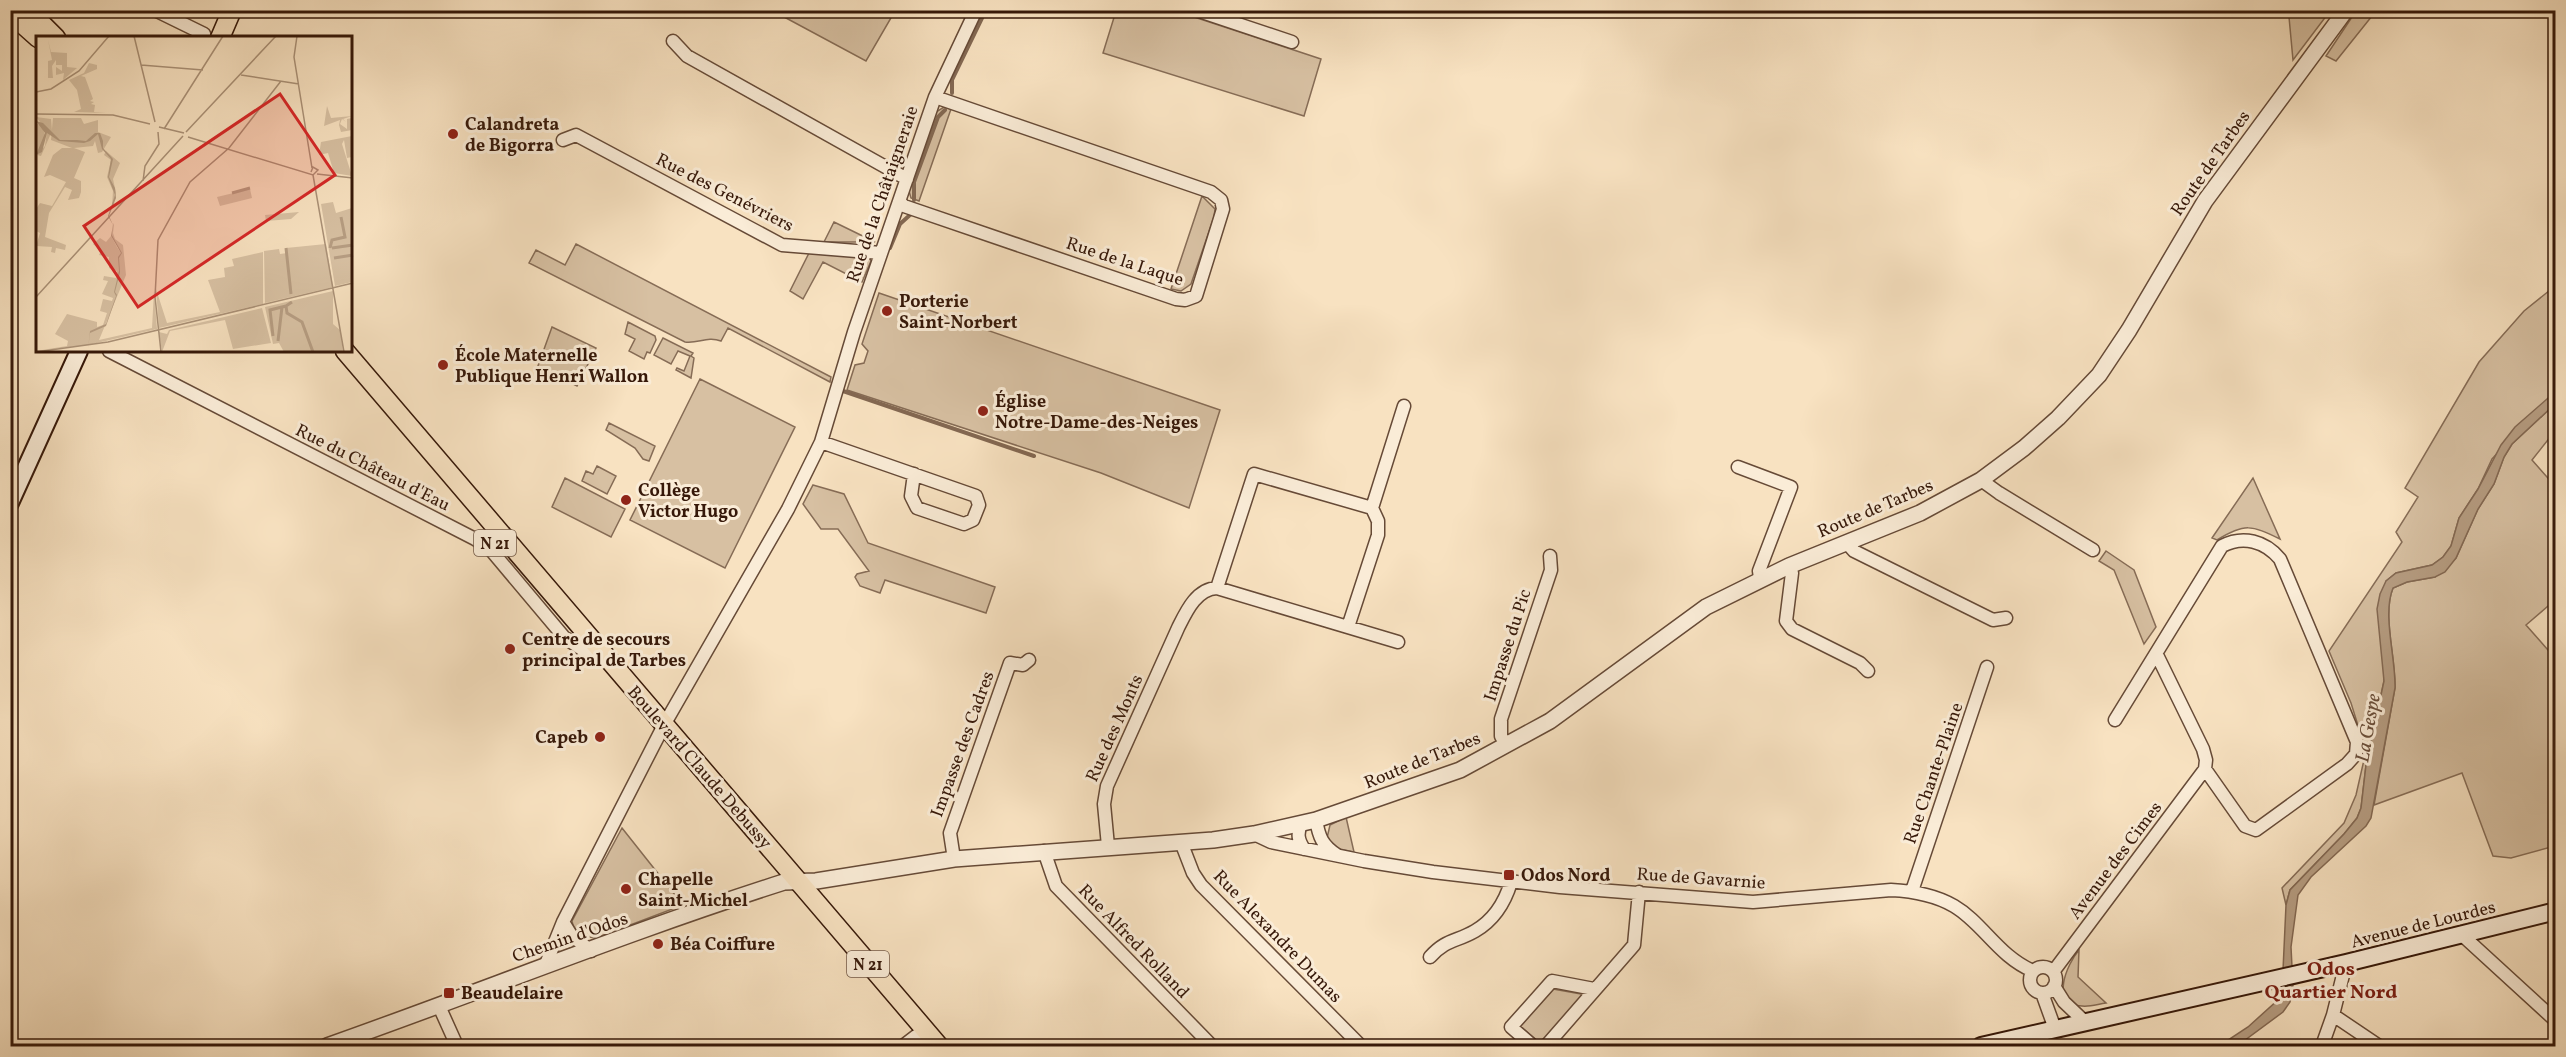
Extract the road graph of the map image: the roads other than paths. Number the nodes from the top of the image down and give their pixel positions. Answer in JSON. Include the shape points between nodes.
{"nodes":[{"id":1,"x":28,"y":10,"type":"edge"},
{"id":2,"x":155,"y":10,"type":"edge"},
{"id":3,"x":232,"y":10,"type":"edge"},
{"id":4,"x":976,"y":10,"type":"edge"},
{"id":5,"x":1196,"y":10,"type":"edge"},
{"id":6,"x":2346,"y":10,"type":"edge"},
{"id":7,"x":10,"y":12,"type":"edge"},
{"id":8,"x":36,"y":36,"type":"edge"},
{"id":9,"x":54,"y":36,"type":"edge"},
{"id":10,"x":212,"y":36,"type":"edge"},
{"id":11,"x":673,"y":41,"type":"dead end"},
{"id":12,"x":1292,"y":42,"type":"dead end"},
{"id":13,"x":935,"y":97,"type":"junction"},
{"id":14,"x":563,"y":140,"type":"dead end"},
{"id":15,"x":907,"y":179,"type":"junction"},
{"id":16,"x":900,"y":202,"type":"junction"},
{"id":17,"x":880,"y":253,"type":"junction"},
{"id":18,"x":79,"y":352,"type":"edge"},
{"id":19,"x":112,"y":352,"type":"edge"},
{"id":20,"x":332,"y":352,"type":"edge"},
{"id":21,"x":346,"y":352,"type":"edge"},
{"id":22,"x":1404,"y":406,"type":"dead end"},
{"id":23,"x":821,"y":442,"type":"junction"},
{"id":24,"x":1738,"y":467,"type":"dead end"},
{"id":25,"x":914,"y":474,"type":"junction"},
{"id":26,"x":1981,"y":480,"type":"junction"},
{"id":27,"x":10,"y":503,"type":"edge"},
{"id":28,"x":1372,"y":508,"type":"junction"},
{"id":29,"x":1845,"y":542,"type":"junction"},
{"id":30,"x":2093,"y":550,"type":"dead end"},
{"id":31,"x":1550,"y":556,"type":"dead end"},
{"id":32,"x":1789,"y":566,"type":"junction"},
{"id":33,"x":1760,"y":578,"type":"junction"},
{"id":34,"x":1216,"y":588,"type":"junction"},
{"id":35,"x":2006,"y":618,"type":"dead end"},
{"id":36,"x":1348,"y":627,"type":"junction"},
{"id":37,"x":1398,"y":642,"type":"dead end"},
{"id":38,"x":589,"y":654,"type":"junction"},
{"id":39,"x":2157,"y":655,"type":"junction"},
{"id":40,"x":1029,"y":660,"type":"dead end"},
{"id":41,"x":1987,"y":667,"type":"dead end"},
{"id":42,"x":1868,"y":671,"type":"dead end"},
{"id":43,"x":2115,"y":720,"type":"dead end"},
{"id":44,"x":661,"y":731,"type":"junction"},
{"id":45,"x":1506,"y":745,"type":"junction"},
{"id":46,"x":2205,"y":769,"type":"junction"},
{"id":47,"x":1308,"y":822,"type":"junction"},
{"id":48,"x":1254,"y":834,"type":"junction"},
{"id":49,"x":1181,"y":842,"type":"junction"},
{"id":50,"x":1108,"y":846,"type":"junction"},
{"id":51,"x":1304,"y":849,"type":"junction"},
{"id":52,"x":1044,"y":851,"type":"junction"},
{"id":53,"x":1341,"y":857,"type":"junction"},
{"id":54,"x":954,"y":859,"type":"junction"},
{"id":55,"x":791,"y":881,"type":"junction"},
{"id":56,"x":1511,"y":882,"type":"junction"},
{"id":57,"x":1912,"y":891,"type":"junction"},
{"id":58,"x":1639,"y":892,"type":"junction"},
{"id":59,"x":2556,"y":911,"type":"edge"},
{"id":60,"x":563,"y":922,"type":"junction"},
{"id":61,"x":2461,"y":934,"type":"junction"},
{"id":62,"x":591,"y":951,"type":"junction"},
{"id":63,"x":1430,"y":957,"type":"dead end"},
{"id":64,"x":2346,"y":963,"type":"junction"},
{"id":65,"x":546,"y":964,"type":"junction"},
{"id":66,"x":2033,"y":971,"type":"junction"},
{"id":67,"x":2053,"y":972,"type":"junction"},
{"id":68,"x":2054,"y":986,"type":"junction"},
{"id":69,"x":1594,"y":989,"type":"junction"},
{"id":70,"x":2042,"y":993,"type":"junction"},
{"id":71,"x":440,"y":1006,"type":"junction"},
{"id":72,"x":2333,"y":1015,"type":"junction"},
{"id":73,"x":2084,"y":1021,"type":"junction"},
{"id":74,"x":2556,"y":1021,"type":"edge"},
{"id":75,"x":2053,"y":1029,"type":"junction"},
{"id":76,"x":914,"y":1043,"type":"edge"},
{"id":77,"x":327,"y":1047,"type":"edge"},
{"id":78,"x":457,"y":1047,"type":"edge"},
{"id":79,"x":939,"y":1047,"type":"edge"},
{"id":80,"x":1212,"y":1047,"type":"edge"},
{"id":81,"x":1361,"y":1047,"type":"edge"},
{"id":82,"x":1533,"y":1047,"type":"edge"},
{"id":83,"x":1546,"y":1047,"type":"edge"},
{"id":84,"x":1981,"y":1047,"type":"edge"},
{"id":85,"x":2322,"y":1047,"type":"edge"},
{"id":86,"x":2379,"y":1047,"type":"edge"}],
"edges":[{"from":1,"to":9,"type":"main road"},
{"from":2,"to":10,"type":"street"},
{"from":3,"to":10,"type":"main road"},
{"from":4,"to":13,"type":"street","name":"Rue de la Châtaigneraie"},
{"from":5,"to":12,"type":"street"},
{"from":6,"to":26,"type":"street","name":"Route de Tarbes","via":[[2205,201],[2098,375],[2025,448]]},
{"from":7,"to":8,"type":"main road"},
{"from":11,"to":15,"type":"street","via":[[687,56]]},
{"from":13,"to":15,"type":"street","name":"Rue de la Châtaigneraie"},
{"from":13,"to":16,"type":"street","name":"Rue de la Laque","via":[[1211,192],[1221,200],[1223,209],[1196,296],[1176,299]]},
{"from":14,"to":17,"type":"street","name":"Rue des Genévriers","via":[[576,135],[782,245]]},
{"from":15,"to":16,"type":"street","name":"Rue de la Châtaigneraie"},
{"from":16,"to":17,"type":"street","name":"Rue de la Châtaigneraie"},
{"from":17,"to":23,"type":"street","name":"Rue de la Châtaigneraie"},
{"from":18,"to":27,"type":"main road"},
{"from":19,"to":38,"type":"street","name":"Rue du Château d'Eau","via":[[475,539],[490,549],[564,637]]},
{"from":20,"to":38,"type":"main road","name":"Boulevard Claude Debussy","number":"N 21"},
{"from":21,"to":44,"type":"main road","name":"Boulevard Claude Debussy","number":"N 21"},
{"from":22,"to":28,"type":"street"},
{"from":23,"to":25,"type":"street"},
{"from":23,"to":44,"type":"street","name":"Rue de la Châtaigneraie","via":[[788,508]]},
{"from":24,"to":33,"type":"street","via":[[1791,487],[1759,571]]},
{"from":25,"to":25,"type":"street","via":[[976,496],[979,505],[973,520],[964,524],[917,508],[911,496]]},
{"from":26,"to":29,"type":"street","name":"Route de Tarbes","via":[[1920,513]]},
{"from":26,"to":30,"type":"street"},
{"from":28,"to":34,"type":"street","via":[[1254,474]]},
{"from":28,"to":36,"type":"street","via":[[1378,521],[1378,535]]},
{"from":29,"to":32,"type":"street","name":"Route de Tarbes"},
{"from":29,"to":35,"type":"street","via":[[1993,620]]},
{"from":31,"to":45,"type":"street","name":"Impasse du Pic","via":[[1551,570],[1501,719]]},
{"from":32,"to":33,"type":"street","name":"Route de Tarbes"},
{"from":32,"to":42,"type":"street","via":[[1792,573],[1786,621],[1792,629],[1860,663]]},
{"from":33,"to":45,"type":"street","name":"Route de Tarbes","via":[[1706,607],[1550,721]]},
{"from":34,"to":36,"type":"street"},
{"from":34,"to":50,"type":"street","name":"Rue des Monts","via":[[1209,588],[1190,605],[1107,786],[1104,804]]},
{"from":36,"to":37,"type":"street"},
{"from":38,"to":44,"type":"main road","name":"Boulevard Claude Debussy","number":"N 21"},
{"from":39,"to":43,"type":"street"},
{"from":39,"to":46,"type":"street","via":[[2203,750]]},
{"from":39,"to":46,"type":"street","via":[[2222,546],[2245,539],[2271,548],[2280,559],[2357,742],[2356,754],[2256,830],[2245,826]]},
{"from":40,"to":54,"type":"street","name":"Impasse des Cadres","via":[[1023,665],[1010,663],[950,833]]},
{"from":41,"to":57,"type":"street","name":"Rue Chante-Plaine"},
{"from":44,"to":55,"type":"main road","name":"Boulevard Claude Debussy","number":"N 21"},
{"from":44,"to":60,"type":"street","name":"Rue de la Châtaigneraie"},
{"from":45,"to":47,"type":"street","name":"Route de Tarbes","via":[[1460,770]]},
{"from":46,"to":67,"type":"street","name":"Avenue des Cimes"},
{"from":47,"to":48,"type":"street","name":"Route de Tarbes"},
{"from":47,"to":51,"type":"street","via":[[1298,831]]},
{"from":47,"to":53,"type":"street","via":[[1326,848]]},
{"from":48,"to":49,"type":"street","name":"Route de Tarbes"},
{"from":48,"to":51,"type":"street","name":"Rue de Gavarnie"},
{"from":49,"to":50,"type":"street","name":"Chemin d'Odos"},
{"from":49,"to":81,"type":"street","name":"Rue Alexandre Dumas","via":[[1192,873],[1201,885]]},
{"from":50,"to":52,"type":"street","name":"Chemin d'Odos"},
{"from":51,"to":53,"type":"street","name":"Rue de Gavarnie"},
{"from":52,"to":54,"type":"street","name":"Chemin d'Odos"},
{"from":52,"to":80,"type":"street","name":"Rue Alfred Rolland","via":[[1056,886]]},
{"from":53,"to":56,"type":"street","name":"Rue de Gavarnie"},
{"from":54,"to":55,"type":"street","name":"Chemin d'Odos","via":[[816,881]]},
{"from":55,"to":62,"type":"street","name":"Chemin d'Odos"},
{"from":55,"to":76,"type":"main road","name":"Boulevard Claude Debussy","number":"N 21"},
{"from":55,"to":79,"type":"main road","name":"Boulevard Claude Debussy","number":"N 21"},
{"from":56,"to":58,"type":"street","name":"Rue de Gavarnie"},
{"from":56,"to":63,"type":"street","via":[[1492,916],[1475,931],[1440,945]]},
{"from":57,"to":58,"type":"street","name":"Rue de Gavarnie","via":[[1753,902]]},
{"from":57,"to":66,"type":"street","name":"Rue de Gavarnie","via":[[1954,906],[2009,957]]},
{"from":58,"to":69,"type":"street","via":[[1634,945]]},
{"from":59,"to":61,"type":"main road","name":"Avenue de Lourdes"},
{"from":60,"to":62,"type":"street"},
{"from":60,"to":65,"type":"street","name":"Rue de la Châtaigneraie"},
{"from":61,"to":64,"type":"main road","name":"Avenue de Lourdes"},
{"from":61,"to":74,"type":"street"},
{"from":62,"to":65,"type":"street","name":"Chemin d'Odos"},
{"from":64,"to":72,"type":"street"},
{"from":64,"to":73,"type":"main road","name":"Avenue de Lourdes"},
{"from":65,"to":71,"type":"street","name":"Chemin d'Odos"},
{"from":66,"to":67,"type":"street","name":"Rue de Gavarnie","via":[[2043,967]]},
{"from":66,"to":70,"type":"street","via":[[2032,986]]},
{"from":67,"to":68,"type":"street"},
{"from":68,"to":70,"type":"street"},
{"from":68,"to":73,"type":"street"},
{"from":69,"to":82,"type":"street","via":[[1552,981],[1511,1027]]},
{"from":69,"to":83,"type":"street"},
{"from":70,"to":75,"type":"street"},
{"from":71,"to":77,"type":"street","name":"Chemin d'Odos"},
{"from":71,"to":78,"type":"street"},
{"from":72,"to":85,"type":"street"},
{"from":72,"to":86,"type":"street"},
{"from":73,"to":75,"type":"main road","name":"Avenue de Lourdes"},
{"from":75,"to":84,"type":"main road","name":"Avenue de Lourdes"}]}
